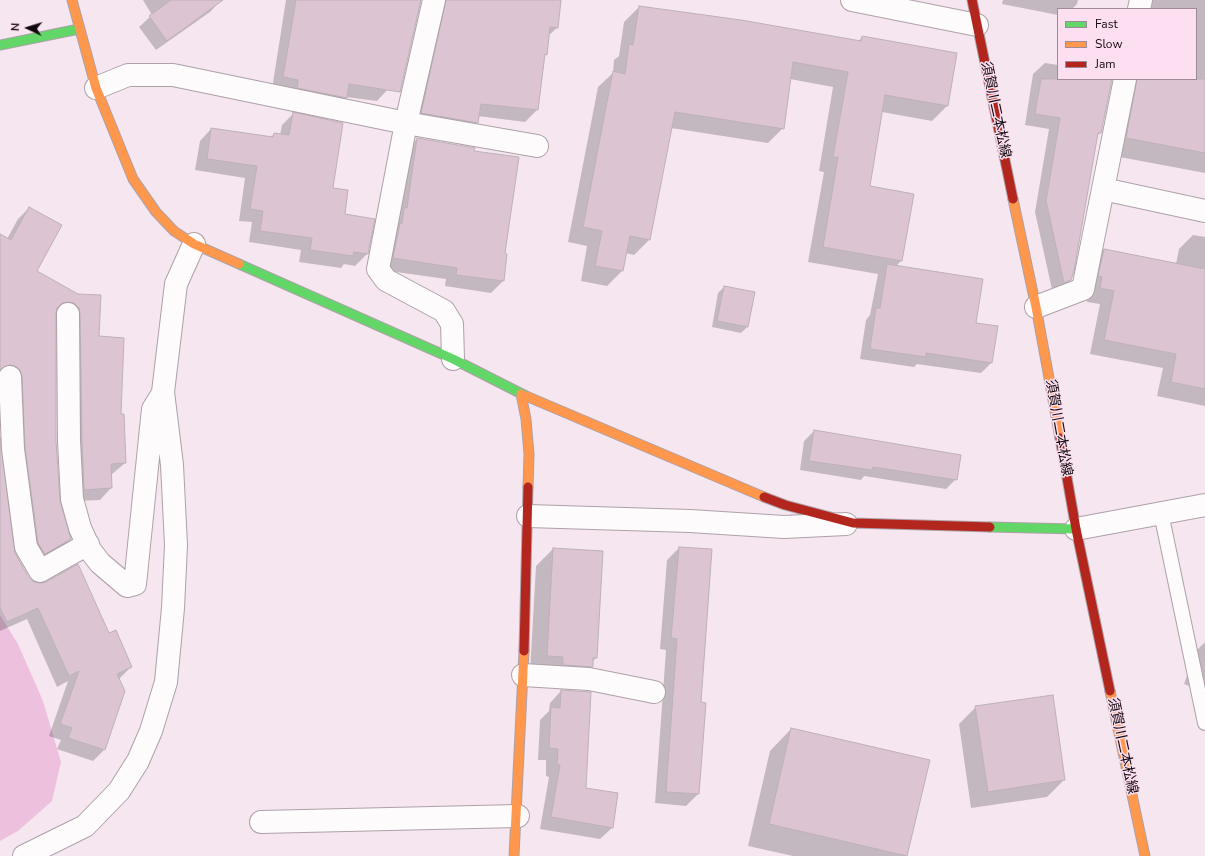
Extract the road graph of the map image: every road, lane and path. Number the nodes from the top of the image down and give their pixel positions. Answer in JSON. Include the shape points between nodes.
{"nodes":[{"id":1,"x":72,"y":0,"type":"edge"},
{"id":2,"x":434,"y":0,"type":"edge"},
{"id":3,"x":852,"y":0,"type":"edge"},
{"id":4,"x":972,"y":0,"type":"edge"},
{"id":5,"x":977,"y":26,"type":"junction"},
{"id":6,"x":80,"y":29,"type":"junction"},
{"id":7,"x":0,"y":45,"type":"edge"},
{"id":8,"x":1125,"y":80,"type":"edge"},
{"id":9,"x":96,"y":88,"type":"junction"},
{"id":10,"x":406,"y":123,"type":"junction"},
{"id":11,"x":537,"y":146,"type":"dead end"},
{"id":12,"x":1103,"y":189,"type":"junction"},
{"id":13,"x":1205,"y":211,"type":"edge"},
{"id":14,"x":194,"y":244,"type":"junction"},
{"id":15,"x":1036,"y":307,"type":"junction"},
{"id":16,"x":68,"y":314,"type":"dead end"},
{"id":17,"x":453,"y":359,"type":"junction"},
{"id":18,"x":10,"y":377,"type":"dead end"},
{"id":19,"x":163,"y":392,"type":"junction"},
{"id":20,"x":521,"y":394,"type":"junction"},
{"id":21,"x":1205,"y":505,"type":"edge"},
{"id":22,"x":1162,"y":513,"type":"junction"},
{"id":23,"x":528,"y":516,"type":"junction"},
{"id":24,"x":853,"y":523,"type":"junction"},
{"id":25,"x":1076,"y":529,"type":"junction"},
{"id":26,"x":88,"y":544,"type":"junction"},
{"id":27,"x":523,"y":675,"type":"junction"},
{"id":28,"x":654,"y":692,"type":"dead end"},
{"id":29,"x":1205,"y":723,"type":"edge"},
{"id":30,"x":518,"y":816,"type":"junction"},
{"id":31,"x":261,"y":822,"type":"dead end"},
{"id":32,"x":24,"y":856,"type":"edge"},
{"id":33,"x":514,"y":856,"type":"edge"},
{"id":34,"x":1145,"y":856,"type":"edge"}],
"edges":[{"from":1,"to":6,"type":"street"},
{"from":2,"to":10,"type":"street"},
{"from":3,"to":5,"type":"street"},
{"from":4,"to":5,"type":"street","name":"須賀川二本松線"},
{"from":5,"to":15,"type":"street","name":"須賀川二本松線"},
{"from":6,"to":7,"type":"street"},
{"from":6,"to":9,"type":"street"},
{"from":8,"to":12,"type":"street"},
{"from":9,"to":10,"type":"street","via":[[128,76],[173,75]]},
{"from":9,"to":14,"type":"street","via":[[133,179],[156,212],[174,231]]},
{"from":10,"to":11,"type":"street"},
{"from":10,"to":17,"type":"street","via":[[378,269],[386,280],[444,311],[452,324]]},
{"from":12,"to":13,"type":"street"},
{"from":12,"to":15,"type":"street","via":[[1083,289]]},
{"from":14,"to":17,"type":"street"},
{"from":14,"to":19,"type":"street","via":[[176,284]]},
{"from":15,"to":25,"type":"street","name":"須賀川二本松線"},
{"from":16,"to":26,"type":"street","via":[[72,499],[80,528]]},
{"from":17,"to":20,"type":"street"},
{"from":18,"to":26,"type":"street","via":[[13,449],[26,547],[40,571]]},
{"from":19,"to":26,"type":"street","via":[[152,409],[135,584],[127,586],[100,563]]},
{"from":19,"to":32,"type":"street","via":[[172,465],[176,545],[166,682],[151,731],[138,761],[119,791],[84,826]]},
{"from":20,"to":23,"type":"street","via":[[529,454]]},
{"from":20,"to":24,"type":"street","via":[[736,486],[786,504]]},
{"from":21,"to":22,"type":"street"},
{"from":22,"to":25,"type":"street"},
{"from":22,"to":29,"type":"lane"},
{"from":23,"to":24,"type":"street","via":[[784,526]]},
{"from":23,"to":27,"type":"street"},
{"from":24,"to":25,"type":"street"},
{"from":25,"to":34,"type":"street","name":"須賀川二本松線"},
{"from":27,"to":28,"type":"street","via":[[589,679]]},
{"from":27,"to":30,"type":"street"},
{"from":30,"to":31,"type":"street"},
{"from":30,"to":33,"type":"street"}]}
